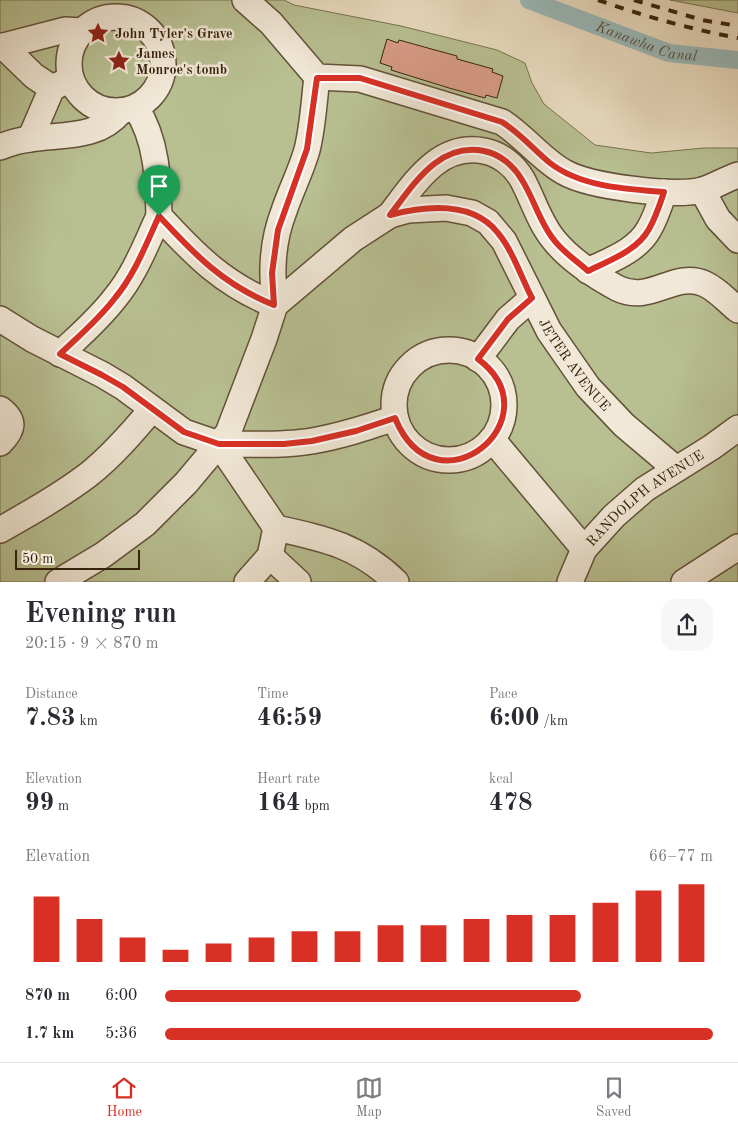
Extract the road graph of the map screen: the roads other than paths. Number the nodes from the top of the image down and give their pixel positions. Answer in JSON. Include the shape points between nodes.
{"nodes":[{"id":1,"x":245,"y":0,"type":"edge"},
{"id":2,"x":81,"y":31,"type":"junction"},
{"id":3,"x":2,"y":46,"type":"edge"},
{"id":4,"x":317,"y":78,"type":"junction"},
{"id":5,"x":62,"y":83,"type":"junction"},
{"id":6,"x":128,"y":110,"type":"junction"},
{"id":7,"x":30,"y":139,"type":"junction"},
{"id":8,"x":0,"y":147,"type":"edge"},
{"id":9,"x":738,"y":175,"type":"edge"},
{"id":10,"x":702,"y":190,"type":"junction"},
{"id":11,"x":664,"y":192,"type":"junction"},
{"id":12,"x":390,"y":215,"type":"junction"},
{"id":13,"x":159,"y":216,"type":"junction"},
{"id":14,"x":738,"y":240,"type":"edge"},
{"id":15,"x":588,"y":271,"type":"junction"},
{"id":16,"x":532,"y":298,"type":"junction"},
{"id":17,"x":274,"y":305,"type":"junction"},
{"id":18,"x":738,"y":310,"type":"edge"},
{"id":19,"x":0,"y":319,"type":"edge"},
{"id":20,"x":60,"y":354,"type":"junction"},
{"id":21,"x":478,"y":359,"type":"junction"},
{"id":22,"x":0,"y":408,"type":"edge"},
{"id":23,"x":152,"y":409,"type":"junction"},
{"id":24,"x":395,"y":418,"type":"junction"},
{"id":25,"x":738,"y":428,"type":"edge"},
{"id":26,"x":492,"y":439,"type":"junction"},
{"id":27,"x":0,"y":443,"type":"edge"},
{"id":28,"x":219,"y":444,"type":"junction"},
{"id":29,"x":676,"y":469,"type":"junction"},
{"id":30,"x":276,"y":528,"type":"junction"},
{"id":31,"x":0,"y":530,"type":"edge"},
{"id":32,"x":738,"y":547,"type":"edge"},
{"id":33,"x":584,"y":549,"type":"junction"},
{"id":34,"x":270,"y":556,"type":"junction"},
{"id":35,"x":58,"y":582,"type":"edge"},
{"id":36,"x":247,"y":582,"type":"edge"},
{"id":37,"x":298,"y":582,"type":"edge"},
{"id":38,"x":396,"y":582,"type":"edge"},
{"id":39,"x":570,"y":582,"type":"edge"},
{"id":40,"x":684,"y":582,"type":"edge"}],
"edges":[{"from":1,"to":4,"type":"lane","via":[[271,23]]},
{"from":2,"to":3,"type":"lane","via":[[65,30]]},
{"from":2,"to":5,"type":"lane","via":[[74,42]]},
{"from":2,"to":6,"type":"lane","via":[[99,19],[120,16],[141,23],[156,38],[164,59],[160,83],[150,97]]},
{"from":3,"to":5,"type":"lane","via":[[34,76]]},
{"from":4,"to":11,"type":"lane","via":[[360,78],[502,122],[566,173],[605,185]]},
{"from":4,"to":17,"type":"lane","via":[[307,149],[278,230],[272,273]]},
{"from":5,"to":6,"type":"lane","via":[[94,106],[110,111]]},
{"from":5,"to":7,"type":"lane"},
{"from":6,"to":7,"type":"lane","via":[[98,129]]},
{"from":6,"to":13,"type":"lane","via":[[146,126],[157,174]]},
{"from":7,"to":8,"type":"lane"},
{"from":9,"to":10,"type":"lane"},
{"from":10,"to":11,"type":"lane"},
{"from":10,"to":14,"type":"lane","via":[[718,219]]},
{"from":11,"to":15,"type":"lane","via":[[642,239],[620,256]]},
{"from":12,"to":15,"type":"lane","via":[[445,155],[464,150],[488,152],[514,168],[551,236]]},
{"from":12,"to":16,"type":"lane","name":"JETER AVENUE","via":[[408,210],[446,208],[483,218],[504,241]]},
{"from":12,"to":17,"type":"lane","name":"JETER AVENUE","via":[[353,238]]},
{"from":13,"to":17,"type":"lane","via":[[194,254],[217,273],[243,292]]},
{"from":13,"to":20,"type":"lane","via":[[136,265],[116,297]]},
{"from":15,"to":18,"type":"lane","via":[[620,290],[636,294],[682,281],[697,282],[716,290]]},
{"from":16,"to":21,"type":"lane","via":[[508,319]]},
{"from":16,"to":29,"type":"lane","name":"JETER AVENUE","via":[[554,339],[588,387],[624,425]]},
{"from":17,"to":28,"type":"lane","via":[[233,424]]},
{"from":19,"to":20,"type":"lane"},
{"from":20,"to":23,"type":"lane","via":[[107,378]]},
{"from":21,"to":24,"type":"lane","via":[[464,352],[449,350],[433,352],[419,359],[398,382],[394,397]]},
{"from":21,"to":26,"type":"lane","via":[[496,377],[502,392],[502,417]]},
{"from":22,"to":27,"type":"lane","via":[[9,419],[11,430]]},
{"from":23,"to":28,"type":"lane","via":[[184,432]]},
{"from":23,"to":31,"type":"lane","via":[[123,443],[88,474]]},
{"from":24,"to":26,"type":"lane","via":[[413,448],[435,459],[467,458]]},
{"from":24,"to":28,"type":"lane","via":[[312,441]]},
{"from":25,"to":29,"type":"lane","name":"RANDOLPH AVENUE"},
{"from":26,"to":33,"type":"lane"},
{"from":28,"to":30,"type":"lane"},
{"from":28,"to":35,"type":"lane","via":[[186,484],[145,524]]},
{"from":29,"to":33,"type":"lane","name":"RANDOLPH AVENUE","via":[[645,489]]},
{"from":30,"to":34,"type":"lane"},
{"from":30,"to":38,"type":"lane","via":[[343,546],[375,564]]},
{"from":32,"to":40,"type":"lane"},
{"from":33,"to":39,"type":"lane","name":"RANDOLPH AVENUE"},
{"from":34,"to":36,"type":"lane"},
{"from":34,"to":37,"type":"lane"}]}
